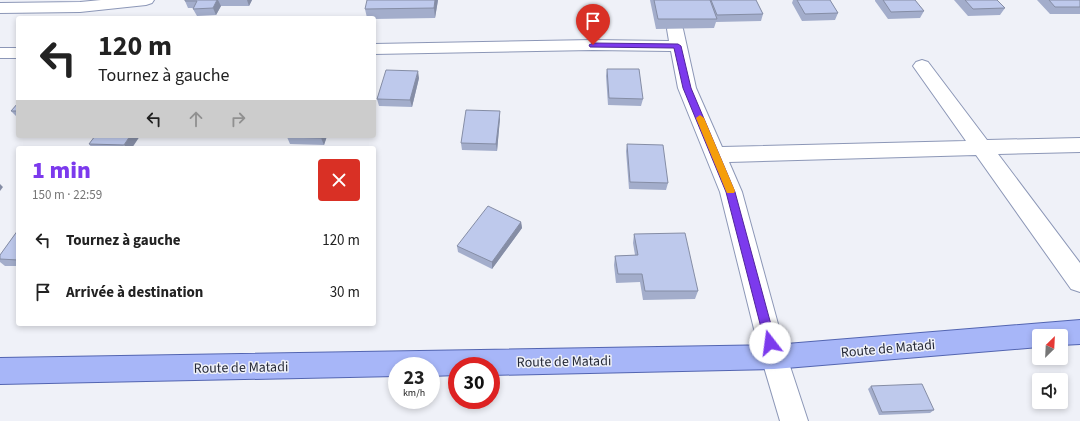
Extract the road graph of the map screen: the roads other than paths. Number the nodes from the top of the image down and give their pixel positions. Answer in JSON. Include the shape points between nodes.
{"nodes":[{"id":1,"x":146,"y":0,"type":"edge"},
{"id":2,"x":0,"y":8,"type":"edge"},
{"id":3,"x":376,"y":48,"type":"edge"},
{"id":4,"x":0,"y":53,"type":"edge"},
{"id":5,"x":16,"y":53,"type":"edge"},
{"id":6,"x":922,"y":66,"type":"dead end"},
{"id":7,"x":1080,"y":146,"type":"edge"},
{"id":8,"x":982,"y":148,"type":"junction"},
{"id":9,"x":715,"y":155,"type":"junction"},
{"id":10,"x":1080,"y":282,"type":"edge"},
{"id":11,"x":1080,"y":332,"type":"edge"},
{"id":12,"x":774,"y":357,"type":"junction"},
{"id":13,"x":0,"y":371,"type":"edge"},
{"id":14,"x":794,"y":421,"type":"edge"}],
"edges":[{"from":1,"to":2,"type":"street","via":[[80,7]]},
{"from":3,"to":9,"type":"street","via":[[593,45],[676,37],[687,88]]},
{"from":4,"to":5,"type":"street"},
{"from":6,"to":8,"type":"street"},
{"from":7,"to":8,"type":"street"},
{"from":8,"to":9,"type":"street"},
{"from":8,"to":10,"type":"street"},
{"from":9,"to":12,"type":"street","via":[[731,192]]},
{"from":11,"to":12,"type":"main road","name":"Route de Matadi"},
{"from":12,"to":13,"type":"main road","name":"Route de Matadi"},
{"from":12,"to":14,"type":"street"}]}
